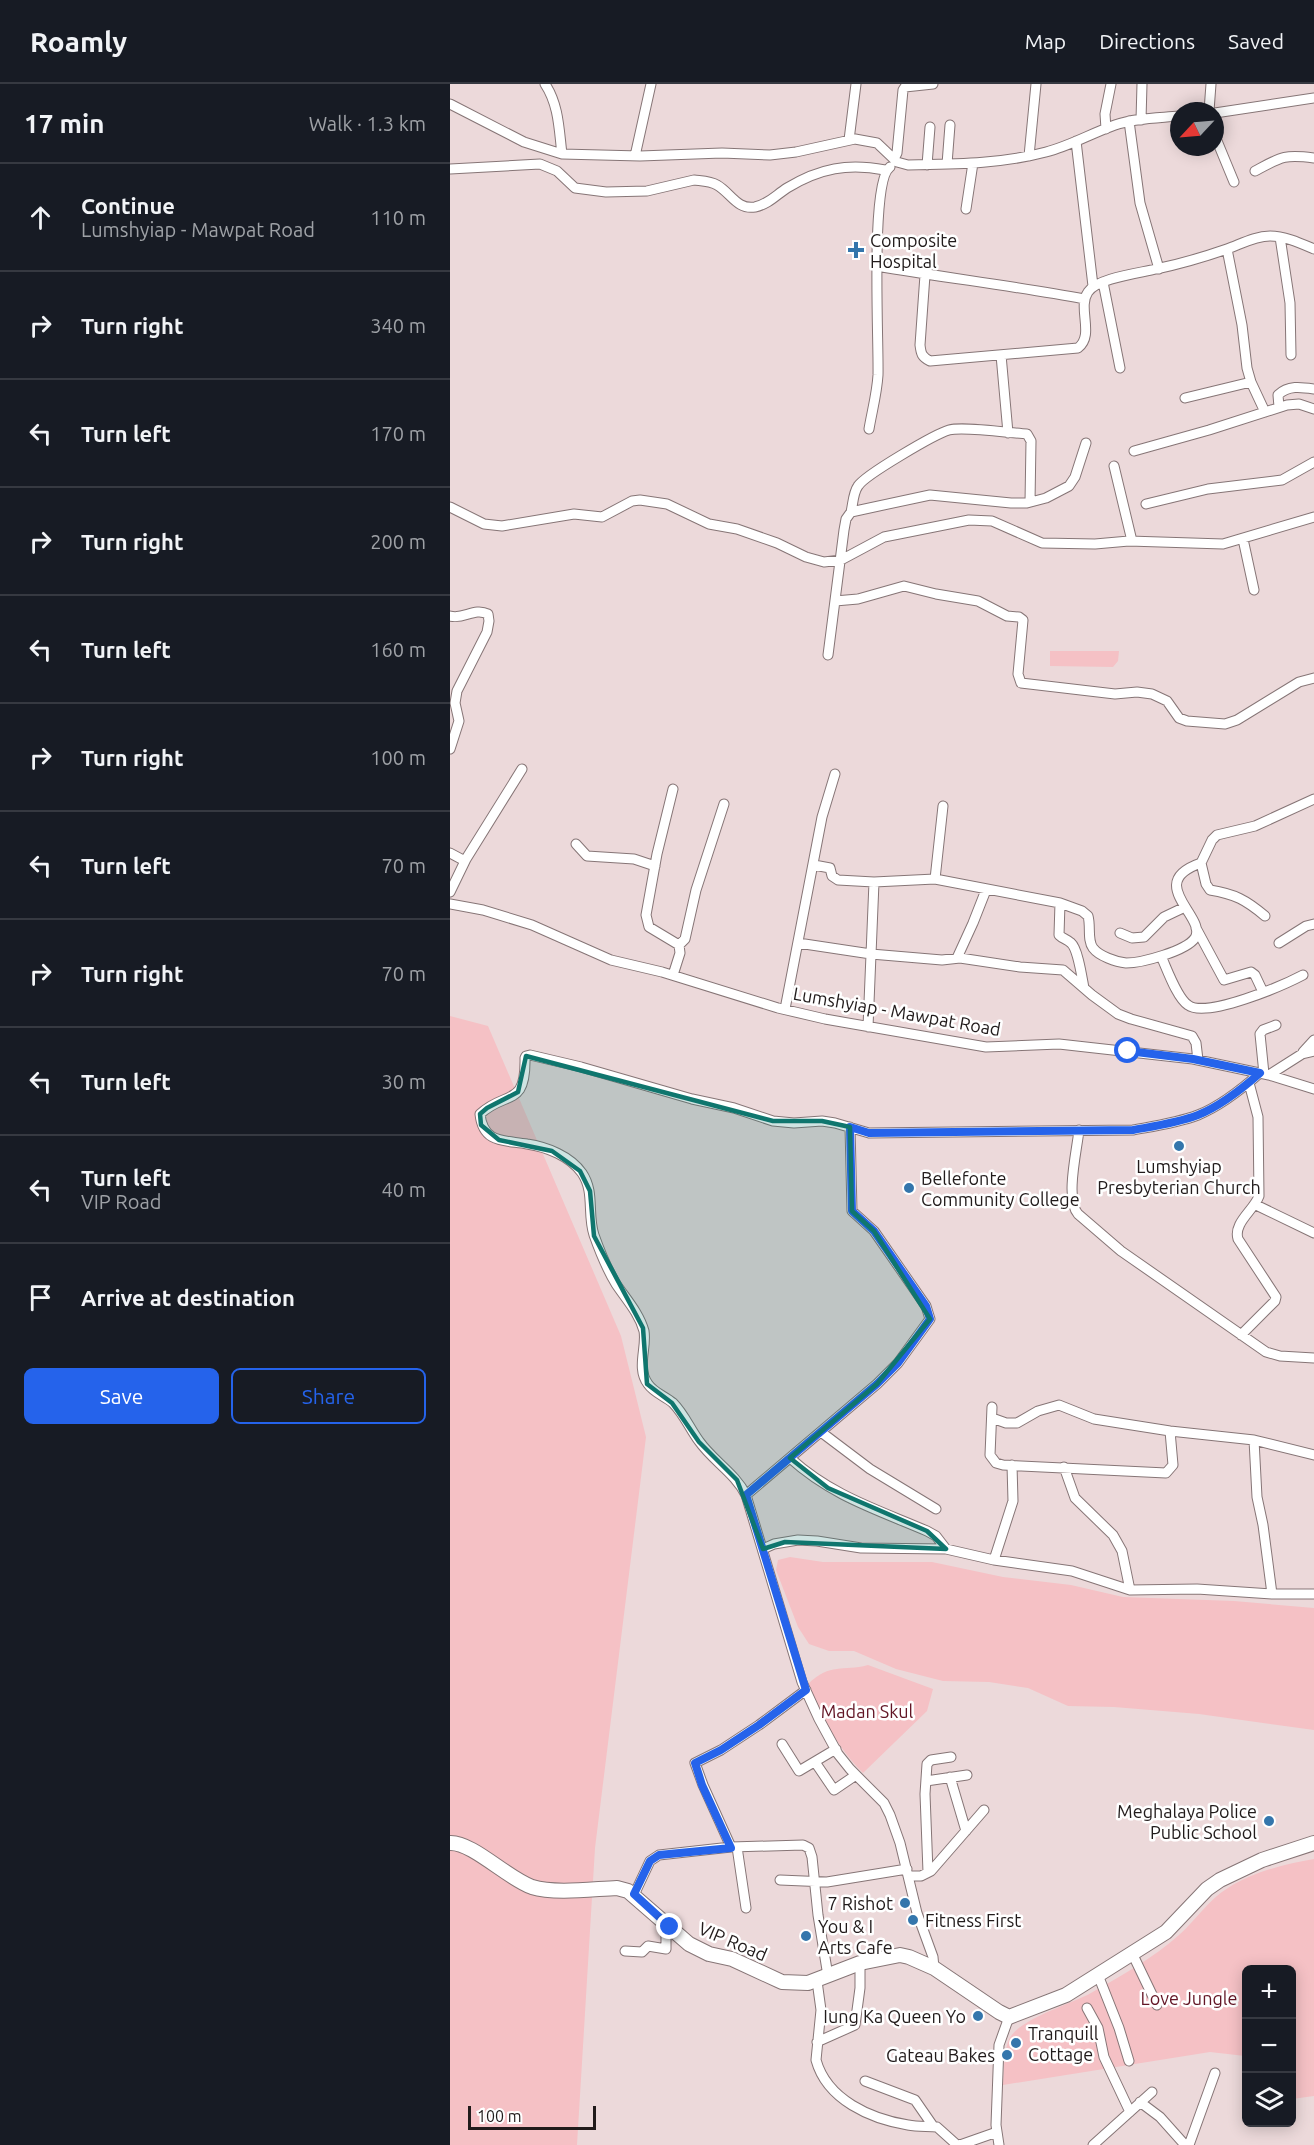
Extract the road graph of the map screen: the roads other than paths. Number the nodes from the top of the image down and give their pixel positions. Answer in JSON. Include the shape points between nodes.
{"nodes":[{"id":1,"x":544,"y":84,"type":"edge"},
{"id":2,"x":651,"y":84,"type":"edge"},
{"id":3,"x":856,"y":84,"type":"edge"},
{"id":4,"x":933,"y":84,"type":"edge"},
{"id":5,"x":1036,"y":84,"type":"edge"},
{"id":6,"x":1111,"y":84,"type":"edge"},
{"id":7,"x":1143,"y":84,"type":"edge"},
{"id":8,"x":1211,"y":84,"type":"edge"},
{"id":9,"x":1314,"y":98,"type":"edge"},
{"id":10,"x":1210,"y":102,"type":"edge"},
{"id":11,"x":450,"y":104,"type":"edge"},
{"id":12,"x":1224,"y":112,"type":"edge"},
{"id":13,"x":1170,"y":117,"type":"edge"},
{"id":14,"x":1141,"y":120,"type":"junction"},
{"id":15,"x":1129,"y":122,"type":"junction"},
{"id":16,"x":950,"y":125,"type":"dead end"},
{"id":17,"x":930,"y":127,"type":"dead end"},
{"id":18,"x":1106,"y":129,"type":"junction"},
{"id":19,"x":849,"y":140,"type":"junction"},
{"id":20,"x":1076,"y":141,"type":"junction"},
{"id":21,"x":562,"y":154,"type":"junction"},
{"id":22,"x":635,"y":156,"type":"junction"},
{"id":23,"x":1029,"y":156,"type":"junction"},
{"id":24,"x":1223,"y":156,"type":"edge"},
{"id":25,"x":1314,"y":158,"type":"edge"},
{"id":26,"x":896,"y":160,"type":"junction"},
{"id":27,"x":973,"y":163,"type":"junction"},
{"id":28,"x":947,"y":164,"type":"junction"},
{"id":29,"x":927,"y":165,"type":"junction"},
{"id":30,"x":450,"y":169,"type":"edge"},
{"id":31,"x":885,"y":171,"type":"junction"},
{"id":32,"x":1255,"y":171,"type":"dead end"},
{"id":33,"x":1234,"y":182,"type":"dead end"},
{"id":34,"x":966,"y":209,"type":"dead end"},
{"id":35,"x":1280,"y":237,"type":"junction"},
{"id":36,"x":1227,"y":249,"type":"junction"},
{"id":37,"x":1314,"y":249,"type":"edge"},
{"id":38,"x":877,"y":266,"type":"junction"},
{"id":39,"x":1159,"y":269,"type":"junction"},
{"id":40,"x":925,"y":275,"type":"junction"},
{"id":41,"x":1103,"y":282,"type":"junction"},
{"id":42,"x":1093,"y":286,"type":"junction"},
{"id":43,"x":1084,"y":299,"type":"junction"},
{"id":44,"x":1291,"y":355,"type":"dead end"},
{"id":45,"x":1001,"y":356,"type":"junction"},
{"id":46,"x":1120,"y":368,"type":"dead end"},
{"id":47,"x":1251,"y":382,"type":"junction"},
{"id":48,"x":1314,"y":389,"type":"edge"},
{"id":49,"x":1185,"y":398,"type":"dead end"},
{"id":50,"x":1279,"y":407,"type":"junction"},
{"id":51,"x":1314,"y":409,"type":"edge"},
{"id":52,"x":1265,"y":412,"type":"junction"},
{"id":53,"x":869,"y":429,"type":"dead end"},
{"id":54,"x":1008,"y":433,"type":"junction"},
{"id":55,"x":1086,"y":443,"type":"dead end"},
{"id":56,"x":1134,"y":451,"type":"dead end"},
{"id":57,"x":1314,"y":462,"type":"edge"},
{"id":58,"x":1114,"y":466,"type":"dead end"},
{"id":59,"x":1030,"y":502,"type":"junction"},
{"id":60,"x":1146,"y":504,"type":"dead end"},
{"id":61,"x":450,"y":507,"type":"edge"},
{"id":62,"x":851,"y":512,"type":"junction"},
{"id":63,"x":1314,"y":516,"type":"edge"},
{"id":64,"x":1244,"y":539,"type":"junction"},
{"id":65,"x":1132,"y":541,"type":"junction"},
{"id":66,"x":841,"y":560,"type":"junction"},
{"id":67,"x":1254,"y":591,"type":"dead end"},
{"id":68,"x":834,"y":601,"type":"junction"},
{"id":69,"x":450,"y":616,"type":"edge"},
{"id":70,"x":828,"y":655,"type":"dead end"},
{"id":71,"x":1314,"y":678,"type":"edge"},
{"id":72,"x":450,"y":749,"type":"edge"},
{"id":73,"x":522,"y":769,"type":"dead end"},
{"id":74,"x":835,"y":774,"type":"dead end"},
{"id":75,"x":673,"y":789,"type":"dead end"},
{"id":76,"x":1314,"y":799,"type":"edge"},
{"id":77,"x":724,"y":804,"type":"dead end"},
{"id":78,"x":944,"y":806,"type":"dead end"},
{"id":79,"x":576,"y":844,"type":"dead end"},
{"id":80,"x":450,"y":853,"type":"edge"},
{"id":81,"x":465,"y":861,"type":"junction"},
{"id":82,"x":1201,"y":863,"type":"junction"},
{"id":83,"x":813,"y":865,"type":"junction"},
{"id":84,"x":655,"y":866,"type":"junction"},
{"id":85,"x":935,"y":879,"type":"junction"},
{"id":86,"x":874,"y":882,"type":"junction"},
{"id":87,"x":986,"y":890,"type":"junction"},
{"id":88,"x":450,"y":892,"type":"edge"},
{"id":89,"x":1060,"y":903,"type":"junction"},
{"id":90,"x":450,"y":904,"type":"edge"},
{"id":91,"x":1185,"y":907,"type":"junction"},
{"id":92,"x":1265,"y":916,"type":"dead end"},
{"id":93,"x":1314,"y":924,"type":"edge"},
{"id":94,"x":1196,"y":927,"type":"junction"},
{"id":95,"x":1120,"y":933,"type":"dead end"},
{"id":96,"x":798,"y":943,"type":"junction"},
{"id":97,"x":1279,"y":943,"type":"dead end"},
{"id":98,"x":679,"y":945,"type":"junction"},
{"id":99,"x":871,"y":954,"type":"junction"},
{"id":100,"x":1161,"y":956,"type":"junction"},
{"id":101,"x":957,"y":958,"type":"junction"},
{"id":102,"x":673,"y":975,"type":"junction"},
{"id":103,"x":1303,"y":975,"type":"dead end"},
{"id":104,"x":1084,"y":988,"type":"junction"},
{"id":105,"x":1263,"y":992,"type":"junction"},
{"id":106,"x":785,"y":1010,"type":"junction"},
{"id":107,"x":1276,"y":1025,"type":"dead end"},
{"id":108,"x":868,"y":1027,"type":"junction"},
{"id":109,"x":1314,"y":1040,"type":"edge"},
{"id":110,"x":1314,"y":1051,"type":"edge"},
{"id":111,"x":1302,"y":1054,"type":"junction"},
{"id":112,"x":1198,"y":1060,"type":"junction"},
{"id":113,"x":1264,"y":1074,"type":"junction"},
{"id":114,"x":1249,"y":1083,"type":"junction"},
{"id":115,"x":1314,"y":1089,"type":"edge"},
{"id":116,"x":850,"y":1127,"type":"junction"},
{"id":117,"x":1079,"y":1130,"type":"junction"},
{"id":118,"x":1256,"y":1205,"type":"junction"},
{"id":119,"x":1314,"y":1233,"type":"edge"},
{"id":120,"x":1241,"y":1335,"type":"junction"},
{"id":121,"x":1314,"y":1358,"type":"edge"},
{"id":122,"x":992,"y":1407,"type":"dead end"},
{"id":123,"x":992,"y":1418,"type":"junction"},
{"id":124,"x":1170,"y":1431,"type":"junction"},
{"id":125,"x":821,"y":1432,"type":"junction"},
{"id":126,"x":1254,"y":1440,"type":"junction"},
{"id":127,"x":1314,"y":1455,"type":"edge"},
{"id":128,"x":790,"y":1458,"type":"junction"},
{"id":129,"x":1012,"y":1465,"type":"junction"},
{"id":130,"x":1064,"y":1467,"type":"junction"},
{"id":131,"x":746,"y":1495,"type":"junction"},
{"id":132,"x":936,"y":1509,"type":"dead end"},
{"id":133,"x":763,"y":1549,"type":"junction"},
{"id":134,"x":946,"y":1549,"type":"junction"},
{"id":135,"x":994,"y":1560,"type":"junction"},
{"id":136,"x":1130,"y":1590,"type":"junction"},
{"id":137,"x":1272,"y":1594,"type":"junction"},
{"id":138,"x":1314,"y":1594,"type":"edge"},
{"id":139,"x":806,"y":1690,"type":"junction"},
{"id":140,"x":782,"y":1744,"type":"dead end"},
{"id":141,"x":836,"y":1749,"type":"junction"},
{"id":142,"x":951,"y":1757,"type":"dead end"},
{"id":143,"x":815,"y":1762,"type":"junction"},
{"id":144,"x":856,"y":1775,"type":"junction"},
{"id":145,"x":967,"y":1775,"type":"dead end"},
{"id":146,"x":950,"y":1777,"type":"junction"},
{"id":147,"x":926,"y":1781,"type":"junction"},
{"id":148,"x":984,"y":1810,"type":"dead end"},
{"id":149,"x":966,"y":1831,"type":"junction"},
{"id":150,"x":450,"y":1843,"type":"edge"},
{"id":151,"x":1314,"y":1844,"type":"edge"},
{"id":152,"x":734,"y":1847,"type":"junction"},
{"id":153,"x":907,"y":1872,"type":"junction"},
{"id":154,"x":928,"y":1872,"type":"junction"},
{"id":155,"x":780,"y":1880,"type":"dead end"},
{"id":156,"x":815,"y":1883,"type":"junction"},
{"id":157,"x":634,"y":1894,"type":"junction"},
{"id":158,"x":746,"y":1908,"type":"dead end"},
{"id":159,"x":670,"y":1927,"type":"junction"},
{"id":160,"x":625,"y":1951,"type":"dead end"},
{"id":161,"x":1132,"y":1953,"type":"junction"},
{"id":162,"x":860,"y":1963,"type":"junction"},
{"id":163,"x":934,"y":1968,"type":"junction"},
{"id":164,"x":1098,"y":1975,"type":"junction"},
{"id":165,"x":823,"y":1978,"type":"junction"},
{"id":166,"x":1157,"y":2005,"type":"dead end"},
{"id":167,"x":1088,"y":2008,"type":"dead end"},
{"id":168,"x":1010,"y":2017,"type":"junction"},
{"id":169,"x":817,"y":2042,"type":"junction"},
{"id":170,"x":1129,"y":2061,"type":"dead end"},
{"id":171,"x":1215,"y":2073,"type":"dead end"},
{"id":172,"x":865,"y":2080,"type":"dead end"},
{"id":173,"x":1152,"y":2092,"type":"dead end"},
{"id":174,"x":1140,"y":2102,"type":"junction"},
{"id":175,"x":1130,"y":2112,"type":"junction"},
{"id":176,"x":933,"y":2126,"type":"junction"},
{"id":177,"x":997,"y":2132,"type":"junction"},
{"id":178,"x":999,"y":2145,"type":"edge"},
{"id":179,"x":1094,"y":2145,"type":"edge"},
{"id":180,"x":1185,"y":2145,"type":"edge"},
{"id":181,"x":1189,"y":2145,"type":"edge"}],
"edges":[{"from":1,"to":21,"type":"street","via":[[557,111]]},
{"from":2,"to":22,"type":"street"},
{"from":3,"to":19,"type":"street"},
{"from":4,"to":26,"type":"street","via":[[903,90]]},
{"from":5,"to":23,"type":"street"},
{"from":6,"to":18,"type":"street"},
{"from":7,"to":14,"type":"street"},
{"from":8,"to":10,"type":"street"},
{"from":9,"to":12,"type":"street"},
{"from":11,"to":21,"type":"street","via":[[524,142]]},
{"from":13,"to":14,"type":"street"},
{"from":14,"to":15,"type":"street"},
{"from":15,"to":18,"type":"street"},
{"from":15,"to":39,"type":"street","via":[[1140,203]]},
{"from":16,"to":28,"type":"street"},
{"from":17,"to":29,"type":"street"},
{"from":18,"to":20,"type":"street"},
{"from":19,"to":22,"type":"street","via":[[785,154]]},
{"from":19,"to":26,"type":"street","via":[[877,143]]},
{"from":20,"to":23,"type":"street"},
{"from":20,"to":42,"type":"street"},
{"from":21,"to":22,"type":"street"},
{"from":23,"to":27,"type":"street"},
{"from":24,"to":33,"type":"street"},
{"from":25,"to":32,"type":"street","via":[[1283,156]]},
{"from":26,"to":29,"type":"street"},
{"from":26,"to":31,"type":"street"},
{"from":27,"to":28,"type":"street"},
{"from":27,"to":34,"type":"street"},
{"from":28,"to":29,"type":"street"},
{"from":30,"to":31,"type":"street","via":[[540,164],[557,171],[575,188],[606,192],[647,191],[694,180],[717,184],[746,207],[764,204],[807,177],[837,168],[862,166]]},
{"from":31,"to":38,"type":"street"},
{"from":35,"to":36,"type":"street","via":[[1259,237]]},
{"from":35,"to":37,"type":"street"},
{"from":35,"to":44,"type":"street","via":[[1290,303]]},
{"from":36,"to":39,"type":"street"},
{"from":36,"to":47,"type":"street"},
{"from":38,"to":40,"type":"street"},
{"from":38,"to":53,"type":"street","via":[[878,377]]},
{"from":39,"to":41,"type":"street"},
{"from":40,"to":43,"type":"street"},
{"from":40,"to":45,"type":"street","via":[[920,345],[924,358],[930,361]]},
{"from":41,"to":42,"type":"street"},
{"from":41,"to":46,"type":"street"},
{"from":42,"to":43,"type":"street"},
{"from":43,"to":45,"type":"street","via":[[1083,345]]},
{"from":45,"to":54,"type":"street"},
{"from":47,"to":49,"type":"street"},
{"from":47,"to":52,"type":"street"},
{"from":48,"to":50,"type":"street","via":[[1284,390],[1278,395]]},
{"from":50,"to":51,"type":"street","via":[[1299,404]]},
{"from":50,"to":52,"type":"street"},
{"from":52,"to":56,"type":"street"},
{"from":54,"to":59,"type":"street","via":[[1027,434],[1031,441]]},
{"from":54,"to":62,"type":"street","via":[[955,429],[944,432],[861,482],[856,487]]},
{"from":55,"to":59,"type":"street","via":[[1069,486]]},
{"from":57,"to":60,"type":"street","via":[[1282,480],[1208,489]]},
{"from":58,"to":65,"type":"street"},
{"from":59,"to":62,"type":"street","via":[[930,495]]},
{"from":61,"to":66,"type":"street","via":[[484,524],[502,526],[574,514],[602,517],[640,500],[667,504],[709,524],[737,529],[814,560]]},
{"from":62,"to":66,"type":"street","via":[[846,519]]},
{"from":63,"to":64,"type":"street"},
{"from":64,"to":65,"type":"street","via":[[1223,544]]},
{"from":64,"to":67,"type":"street"},
{"from":65,"to":66,"type":"street","via":[[1042,543],[992,521],[969,520],[884,537]]},
{"from":66,"to":68,"type":"street"},
{"from":68,"to":70,"type":"street"},
{"from":68,"to":71,"type":"street","via":[[858,599],[904,586],[978,601],[1023,620],[1018,674],[1021,683],[1115,694],[1152,694],[1167,700],[1179,718],[1187,721],[1225,724],[1237,720],[1299,682]]},
{"from":69,"to":72,"type":"street","via":[[459,618],[482,611],[488,614],[489,621],[455,698],[459,721]]},
{"from":73,"to":81,"type":"street"},
{"from":74,"to":83,"type":"street"},
{"from":75,"to":84,"type":"street"},
{"from":76,"to":82,"type":"street","via":[[1255,826],[1217,835]]},
{"from":77,"to":98,"type":"street","via":[[696,890],[685,939]]},
{"from":78,"to":85,"type":"street"},
{"from":79,"to":84,"type":"street","via":[[587,856],[634,859]]},
{"from":80,"to":81,"type":"street"},
{"from":81,"to":88,"type":"street"},
{"from":82,"to":91,"type":"street","via":[[1184,871],[1178,879]]},
{"from":82,"to":92,"type":"street","via":[[1210,890],[1232,894]]},
{"from":83,"to":86,"type":"street","via":[[830,868],[838,880]]},
{"from":83,"to":96,"type":"street"},
{"from":84,"to":98,"type":"street","via":[[646,920],[655,932]]},
{"from":85,"to":86,"type":"street"},
{"from":85,"to":87,"type":"street"},
{"from":86,"to":99,"type":"street"},
{"from":87,"to":89,"type":"street"},
{"from":87,"to":101,"type":"street"},
{"from":89,"to":100,"type":"street","via":[[1088,916],[1091,945],[1098,953],[1125,963]]},
{"from":89,"to":104,"type":"street","via":[[1059,935],[1075,948]]},
{"from":90,"to":102,"type":"street","name":"Lumshyiap - Mawpat Road","via":[[532,926],[611,960]]},
{"from":91,"to":94,"type":"street"},
{"from":91,"to":95,"type":"street","via":[[1164,917],[1144,937]]},
{"from":93,"to":97,"type":"street"},
{"from":94,"to":100,"type":"street","via":[[1197,934],[1187,945]]},
{"from":94,"to":105,"type":"street","via":[[1224,980],[1251,972]]},
{"from":96,"to":99,"type":"street"},
{"from":96,"to":106,"type":"street"},
{"from":98,"to":102,"type":"street"},
{"from":99,"to":101,"type":"street"},
{"from":99,"to":108,"type":"street"},
{"from":100,"to":105,"type":"street","via":[[1181,997],[1191,1008],[1212,1008]]},
{"from":101,"to":104,"type":"street","via":[[1063,970]]},
{"from":102,"to":106,"type":"street","name":"Lumshyiap - Mawpat Road"},
{"from":103,"to":105,"type":"street"},
{"from":104,"to":112,"type":"street","via":[[1131,1019],[1192,1036]]},
{"from":106,"to":108,"type":"street","name":"Lumshyiap - Mawpat Road"},
{"from":107,"to":113,"type":"street","via":[[1260,1034]]},
{"from":108,"to":112,"type":"street","name":"Lumshyiap - Mawpat Road","via":[[986,1047],[1059,1044]]},
{"from":109,"to":111,"type":"street"},
{"from":110,"to":111,"type":"street"},
{"from":111,"to":113,"type":"street"},
{"from":112,"to":113,"type":"street","name":"Lumshyiap - Mawpat Road"},
{"from":113,"to":114,"type":"street"},
{"from":113,"to":115,"type":"street","name":"Lumshyiap - Mawpat Road"},
{"from":114,"to":117,"type":"street","via":[[1185,1119],[1133,1130]]},
{"from":114,"to":118,"type":"street","via":[[1258,1117],[1260,1184]]},
{"from":116,"to":117,"type":"street","via":[[880,1133]]},
{"from":116,"to":125,"type":"street","via":[[852,1211],[874,1231],[926,1306],[930,1319],[898,1363]]},
{"from":116,"to":131,"type":"street","via":[[822,1121],[773,1121],[530,1055],[525,1058],[519,1092],[480,1114],[481,1125],[499,1140],[552,1150],[580,1171],[590,1191],[594,1236],[610,1274],[643,1328],[647,1384],[678,1409],[699,1442],[737,1480]]},
{"from":117,"to":120,"type":"street","via":[[1074,1209],[1120,1251]]},
{"from":118,"to":119,"type":"street"},
{"from":118,"to":120,"type":"street","via":[[1236,1233],[1276,1297]]},
{"from":120,"to":121,"type":"street","via":[[1273,1354]]},
{"from":122,"to":123,"type":"street"},
{"from":123,"to":124,"type":"street","via":[[1017,1423],[1059,1405],[1094,1419]]},
{"from":123,"to":129,"type":"street","via":[[992,1460]]},
{"from":124,"to":126,"type":"street"},
{"from":124,"to":130,"type":"street","via":[[1173,1465],[1166,1473]]},
{"from":125,"to":128,"type":"street"},
{"from":125,"to":132,"type":"street"},
{"from":126,"to":127,"type":"street"},
{"from":126,"to":137,"type":"street","via":[[1257,1497]]},
{"from":128,"to":131,"type":"street"},
{"from":128,"to":134,"type":"street","via":[[828,1488],[927,1531]]},
{"from":129,"to":130,"type":"street"},
{"from":129,"to":135,"type":"street","via":[[1013,1501]]},
{"from":130,"to":136,"type":"street","via":[[1075,1498],[1113,1535],[1122,1551]]},
{"from":131,"to":133,"type":"street"},
{"from":133,"to":134,"type":"street","via":[[798,1540],[861,1548]]},
{"from":133,"to":139,"type":"street"},
{"from":134,"to":135,"type":"street"},
{"from":135,"to":136,"type":"street","via":[[1072,1571]]},
{"from":136,"to":137,"type":"street"},
{"from":137,"to":138,"type":"street"},
{"from":139,"to":141,"type":"street"},
{"from":139,"to":152,"type":"street","via":[[721,1750],[695,1763]]},
{"from":140,"to":143,"type":"street","via":[[799,1771]]},
{"from":141,"to":143,"type":"street"},
{"from":141,"to":144,"type":"street"},
{"from":142,"to":147,"type":"street","via":[[928,1761]]},
{"from":143,"to":144,"type":"street","via":[[834,1790]]},
{"from":144,"to":153,"type":"street","via":[[885,1803]]},
{"from":145,"to":146,"type":"street"},
{"from":146,"to":147,"type":"street"},
{"from":146,"to":149,"type":"street"},
{"from":147,"to":154,"type":"street"},
{"from":148,"to":149,"type":"street"},
{"from":149,"to":154,"type":"street"},
{"from":150,"to":157,"type":"street","via":[[463,1846],[535,1888],[617,1888]]},
{"from":151,"to":161,"type":"street","via":[[1262,1860],[1220,1880],[1166,1932]]},
{"from":152,"to":156,"type":"street","via":[[803,1845],[809,1848]]},
{"from":152,"to":157,"type":"street","via":[[654,1857]]},
{"from":152,"to":158,"type":"street"},
{"from":153,"to":154,"type":"street","via":[[921,1876]]},
{"from":153,"to":156,"type":"street"},
{"from":153,"to":163,"type":"street"},
{"from":155,"to":156,"type":"street"},
{"from":156,"to":165,"type":"street"},
{"from":157,"to":159,"type":"street","name":"VIP Road"},
{"from":159,"to":160,"type":"street","via":[[666,1949],[648,1946],[642,1952]]},
{"from":159,"to":165,"type":"street","name":"VIP Road","via":[[699,1950],[732,1959],[782,1982],[800,1984]]},
{"from":161,"to":164,"type":"street"},
{"from":161,"to":166,"type":"street"},
{"from":162,"to":163,"type":"street","name":"VIP Road","via":[[900,1955]]},
{"from":162,"to":165,"type":"street","name":"VIP Road"},
{"from":162,"to":169,"type":"street","via":[[855,2025]]},
{"from":163,"to":168,"type":"street","name":"VIP Road"},
{"from":164,"to":168,"type":"street","via":[[1066,1995]]},
{"from":164,"to":170,"type":"street"},
{"from":165,"to":169,"type":"street"},
{"from":167,"to":175,"type":"street","via":[[1098,2028],[1104,2057]]},
{"from":168,"to":177,"type":"street","via":[[999,2045]]},
{"from":169,"to":176,"type":"street","via":[[818,2066],[835,2092],[849,2104],[896,2122]]},
{"from":171,"to":181,"type":"street"},
{"from":172,"to":176,"type":"street","via":[[915,2100]]},
{"from":173,"to":174,"type":"street"},
{"from":174,"to":175,"type":"street"},
{"from":174,"to":180,"type":"street"},
{"from":175,"to":179,"type":"street"},
{"from":176,"to":177,"type":"street","via":[[960,2145]]},
{"from":177,"to":178,"type":"street"}]}
